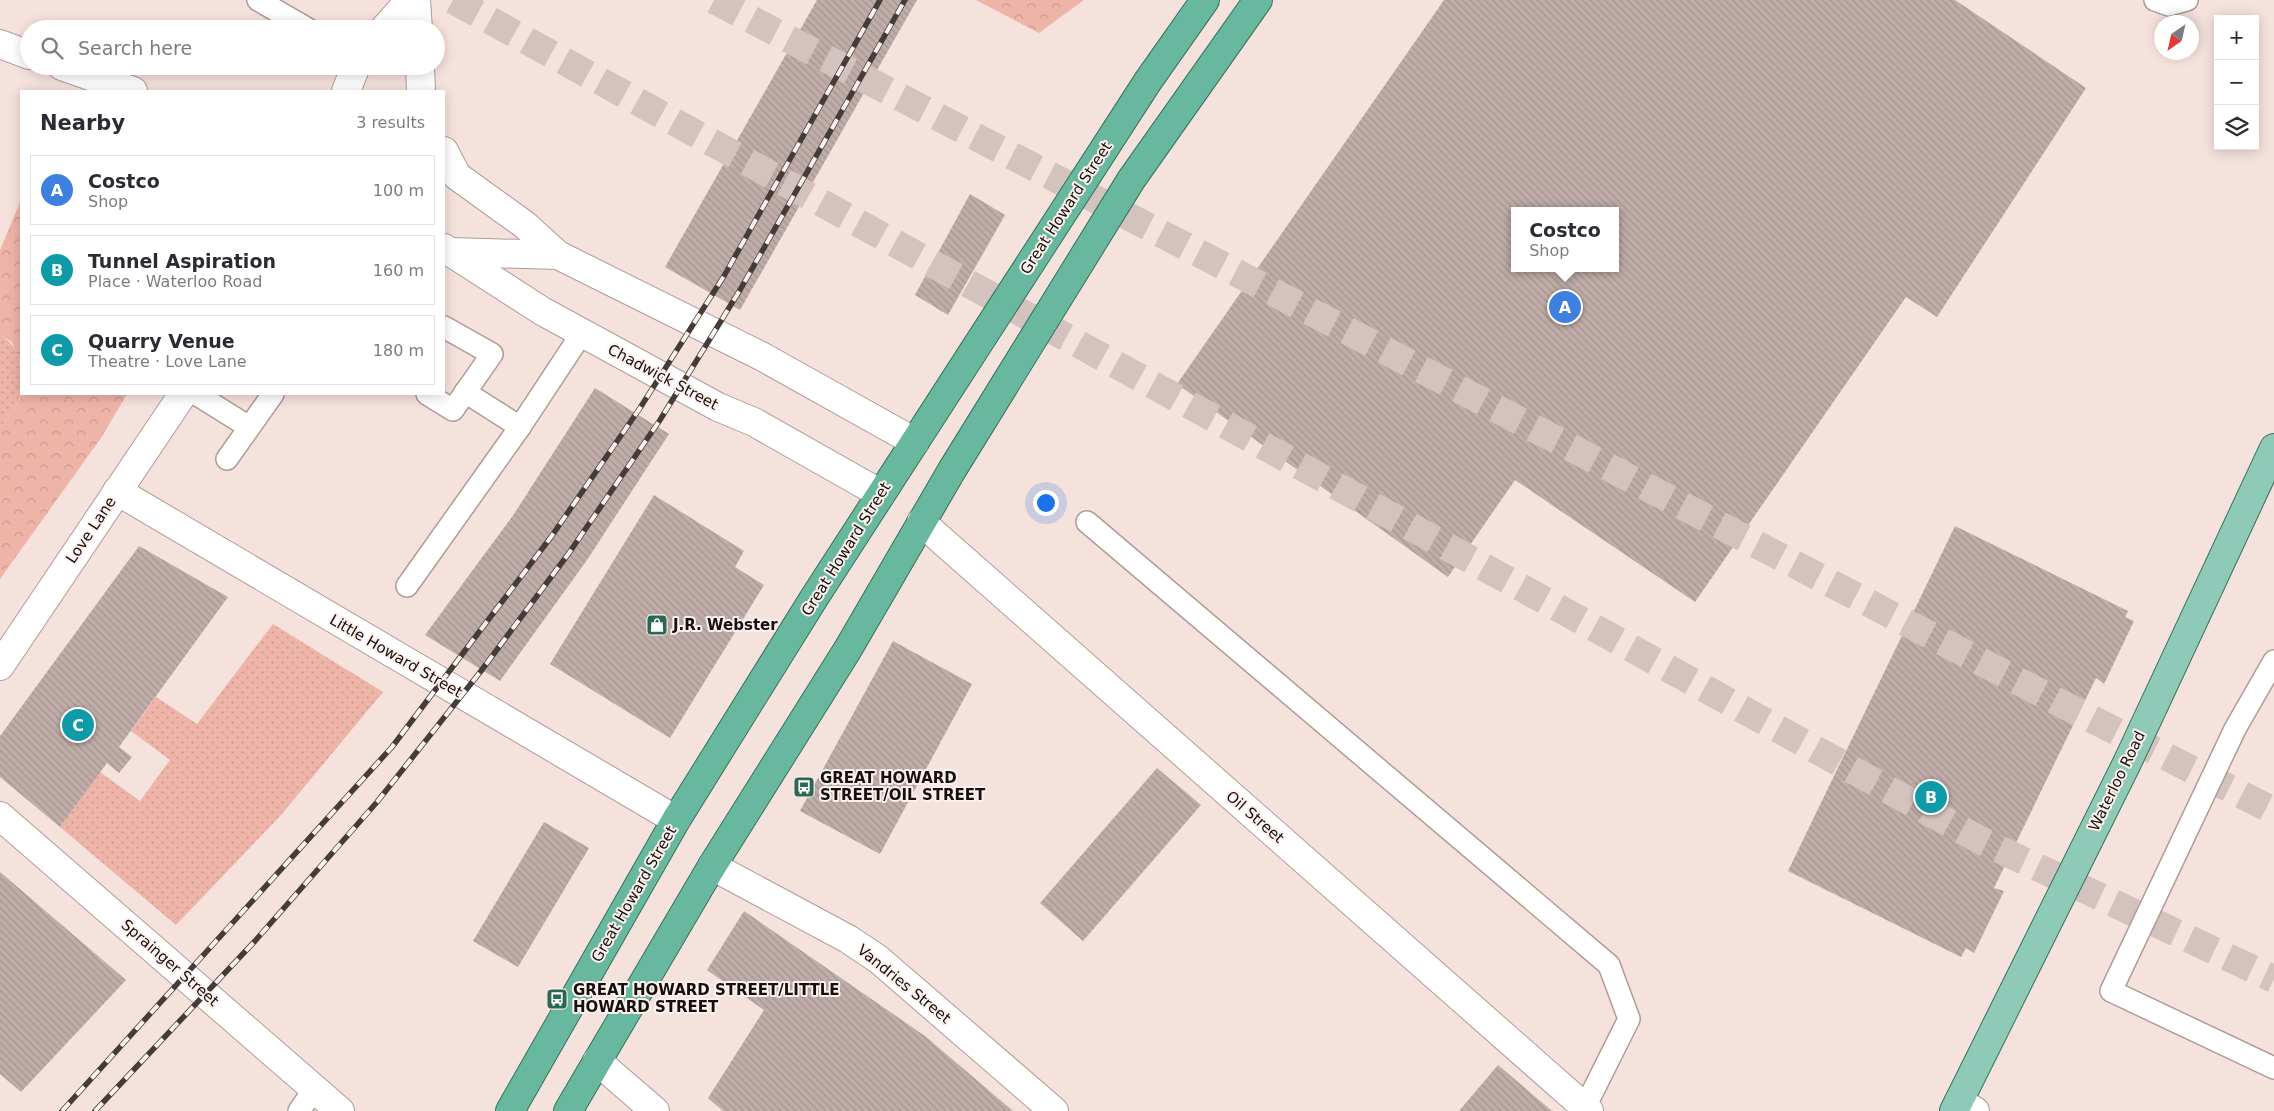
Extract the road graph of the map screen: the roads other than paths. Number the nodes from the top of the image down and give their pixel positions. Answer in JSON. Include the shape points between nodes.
{"nodes":[{"id":1,"x":410,"y":0,"type":"edge"},
{"id":2,"x":416,"y":0,"type":"edge"},
{"id":3,"x":1205,"y":0,"type":"edge"},
{"id":4,"x":1258,"y":0,"type":"edge"},
{"id":5,"x":2155,"y":0,"type":"edge"},
{"id":6,"x":2187,"y":0,"type":"edge"},
{"id":7,"x":260,"y":1,"type":"edge"},
{"id":8,"x":293,"y":20,"type":"edge"},
{"id":9,"x":392,"y":20,"type":"edge"},
{"id":10,"x":417,"y":20,"type":"edge"},
{"id":11,"x":0,"y":44,"type":"edge"},
{"id":12,"x":20,"y":52,"type":"edge"},
{"id":13,"x":88,"y":75,"type":"edge"},
{"id":14,"x":352,"y":75,"type":"edge"},
{"id":15,"x":420,"y":75,"type":"edge"},
{"id":16,"x":130,"y":90,"type":"edge"},
{"id":17,"x":346,"y":90,"type":"edge"},
{"id":18,"x":421,"y":90,"type":"edge"},
{"id":19,"x":445,"y":153,"type":"edge"},
{"id":20,"x":447,"y":250,"type":"edge"},
{"id":21,"x":558,"y":255,"type":"junction"},
{"id":22,"x":445,"y":328,"type":"edge"},
{"id":23,"x":582,"y":333,"type":"junction"},
{"id":24,"x":465,"y":392,"type":"junction"},
{"id":25,"x":182,"y":395,"type":"edge"},
{"id":26,"x":198,"y":395,"type":"edge"},
{"id":27,"x":272,"y":395,"type":"edge"},
{"id":28,"x":429,"y":395,"type":"edge"},
{"id":29,"x":249,"y":427,"type":"junction"},
{"id":30,"x":520,"y":427,"type":"junction"},
{"id":31,"x":915,"y":442,"type":"junction"},
{"id":32,"x":2274,"y":448,"type":"edge"},
{"id":33,"x":227,"y":459,"type":"dead end"},
{"id":34,"x":117,"y":491,"type":"junction"},
{"id":35,"x":881,"y":494,"type":"junction"},
{"id":36,"x":921,"y":522,"type":"junction"},
{"id":37,"x":1087,"y":522,"type":"dead end"},
{"id":38,"x":406,"y":586,"type":"dead end"},
{"id":39,"x":2274,"y":662,"type":"edge"},
{"id":40,"x":0,"y":666,"type":"edge"},
{"id":41,"x":0,"y":816,"type":"edge"},
{"id":42,"x":676,"y":820,"type":"junction"},
{"id":43,"x":712,"y":866,"type":"junction"},
{"id":44,"x":597,"y":1061,"type":"junction"},
{"id":45,"x":2274,"y":1068,"type":"edge"},
{"id":46,"x":315,"y":1088,"type":"junction"},
{"id":47,"x":1962,"y":1108,"type":"edge"},
{"id":48,"x":1587,"y":1109,"type":"edge"},
{"id":49,"x":299,"y":1111,"type":"edge"},
{"id":50,"x":340,"y":1111,"type":"edge"},
{"id":51,"x":510,"y":1111,"type":"edge"},
{"id":52,"x":568,"y":1111,"type":"edge"},
{"id":53,"x":655,"y":1111,"type":"edge"},
{"id":54,"x":1054,"y":1111,"type":"edge"}],
"edges":[{"from":1,"to":9,"type":"street"},
{"from":2,"to":10,"type":"street"},
{"from":3,"to":31,"type":"highway","name":"Great Howard Street","via":[[1148,81]]},
{"from":4,"to":36,"type":"highway","via":[[1131,180]]},
{"from":5,"to":6,"type":"lane","via":[[2169,6]]},
{"from":7,"to":8,"type":"lane"},
{"from":11,"to":12,"type":"street"},
{"from":13,"to":16,"type":"street"},
{"from":14,"to":17,"type":"street"},
{"from":15,"to":18,"type":"street"},
{"from":19,"to":21,"type":"street","name":"Chadwick Street","via":[[457,176],[525,225]]},
{"from":20,"to":21,"type":"street","name":"Chadwick Street"},
{"from":20,"to":23,"type":"street","name":"Chadwick Street"},
{"from":21,"to":31,"type":"street","name":"Chadwick Street","via":[[763,357]]},
{"from":22,"to":24,"type":"lane","via":[[492,354]]},
{"from":23,"to":30,"type":"lane"},
{"from":23,"to":35,"type":"street","name":"Chadwick Street","via":[[718,407],[754,422]]},
{"from":24,"to":28,"type":"lane","via":[[453,410]]},
{"from":24,"to":30,"type":"lane"},
{"from":25,"to":34,"type":"street","name":"Love Lane"},
{"from":26,"to":29,"type":"lane"},
{"from":27,"to":29,"type":"lane"},
{"from":29,"to":33,"type":"lane"},
{"from":30,"to":38,"type":"lane"},
{"from":31,"to":35,"type":"highway","name":"Great Howard Street"},
{"from":32,"to":47,"type":"main road","name":"Waterloo Road"},
{"from":34,"to":40,"type":"street","name":"Love Lane"},
{"from":34,"to":42,"type":"street","name":"Little Howard Street"},
{"from":35,"to":42,"type":"highway","name":"Great Howard Street"},
{"from":36,"to":43,"type":"highway","via":[[848,648]]},
{"from":36,"to":48,"type":"street","name":"Oil Street"},
{"from":37,"to":48,"type":"lane","via":[[1609,965],[1629,1019]]},
{"from":39,"to":45,"type":"lane","via":[[2235,729],[2112,991]]},
{"from":41,"to":46,"type":"street","name":"Sprainger Street"},
{"from":42,"to":51,"type":"highway","name":"Great Howard Street"},
{"from":43,"to":44,"type":"highway"},
{"from":43,"to":54,"type":"street","name":"Vandries Street","via":[[848,939],[878,959]]},
{"from":44,"to":52,"type":"highway"},
{"from":44,"to":53,"type":"street"},
{"from":46,"to":49,"type":"lane"},
{"from":46,"to":50,"type":"street","name":"Sprainger Street"}]}
